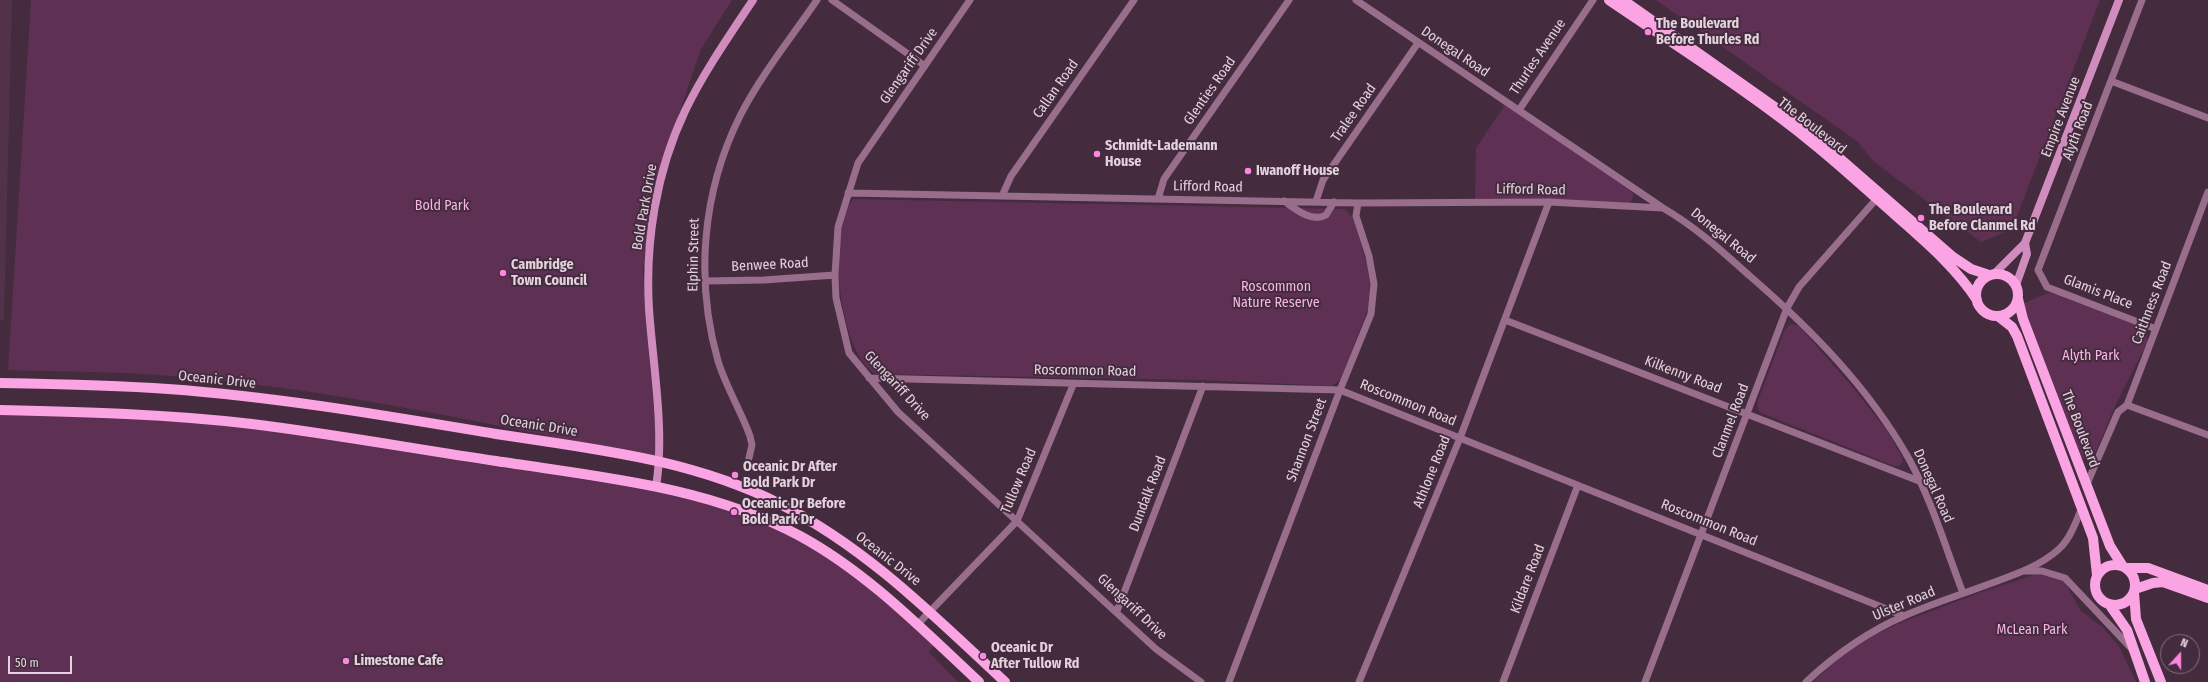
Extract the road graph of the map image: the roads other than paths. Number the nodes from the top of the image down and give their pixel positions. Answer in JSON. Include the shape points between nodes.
{"nodes":[{"id":1,"x":752,"y":0,"type":"edge"},
{"id":2,"x":817,"y":0,"type":"edge"},
{"id":3,"x":832,"y":0,"type":"edge"},
{"id":4,"x":970,"y":0,"type":"edge"},
{"id":5,"x":1134,"y":0,"type":"edge"},
{"id":6,"x":1289,"y":0,"type":"edge"},
{"id":7,"x":1356,"y":0,"type":"edge"},
{"id":8,"x":1593,"y":0,"type":"edge"},
{"id":9,"x":1609,"y":0,"type":"edge"},
{"id":10,"x":1623,"y":0,"type":"edge"},
{"id":11,"x":2120,"y":0,"type":"edge"},
{"id":12,"x":2142,"y":0,"type":"edge"},
{"id":13,"x":1418,"y":43,"type":"junction"},
{"id":14,"x":925,"y":66,"type":"junction"},
{"id":15,"x":2111,"y":81,"type":"junction"},
{"id":16,"x":1519,"y":110,"type":"junction"},
{"id":17,"x":2208,"y":118,"type":"edge"},
{"id":18,"x":2208,"y":192,"type":"edge"},
{"id":19,"x":848,"y":193,"type":"junction"},
{"id":20,"x":1002,"y":196,"type":"junction"},
{"id":21,"x":1879,"y":196,"type":"junction"},
{"id":22,"x":1158,"y":200,"type":"junction"},
{"id":23,"x":1284,"y":201,"type":"junction"},
{"id":24,"x":1316,"y":201,"type":"junction"},
{"id":25,"x":1334,"y":202,"type":"junction"},
{"id":26,"x":1548,"y":202,"type":"junction"},
{"id":27,"x":1358,"y":203,"type":"junction"},
{"id":28,"x":1663,"y":208,"type":"junction"},
{"id":29,"x":2026,"y":243,"type":"junction"},
{"id":30,"x":2038,"y":270,"type":"joint"},
{"id":31,"x":835,"y":275,"type":"junction"},
{"id":32,"x":1992,"y":275,"type":"junction"},
{"id":33,"x":706,"y":281,"type":"junction"},
{"id":34,"x":2016,"y":285,"type":"junction"},
{"id":35,"x":2018,"y":299,"type":"junction"},
{"id":36,"x":1977,"y":300,"type":"junction"},
{"id":37,"x":1788,"y":308,"type":"junction"},
{"id":38,"x":1998,"y":316,"type":"junction"},
{"id":39,"x":1505,"y":320,"type":"junction"},
{"id":40,"x":2156,"y":329,"type":"junction"},
{"id":41,"x":869,"y":378,"type":"junction"},
{"id":42,"x":0,"y":382,"type":"edge"},
{"id":43,"x":1073,"y":385,"type":"junction"},
{"id":44,"x":1203,"y":386,"type":"junction"},
{"id":45,"x":1340,"y":390,"type":"junction"},
{"id":46,"x":2127,"y":404,"type":"junction"},
{"id":47,"x":0,"y":410,"type":"edge"},
{"id":48,"x":1747,"y":414,"type":"junction"},
{"id":49,"x":2208,"y":436,"type":"edge"},
{"id":50,"x":1460,"y":438,"type":"junction"},
{"id":51,"x":749,"y":458,"type":"dead end"},
{"id":52,"x":660,"y":461,"type":"junction"},
{"id":53,"x":1920,"y":481,"type":"junction"},
{"id":54,"x":1578,"y":485,"type":"junction"},
{"id":55,"x":2086,"y":486,"type":"junction"},
{"id":56,"x":656,"y":487,"type":"junction"},
{"id":57,"x":2082,"y":507,"type":"junction"},
{"id":58,"x":1017,"y":521,"type":"junction"},
{"id":59,"x":1701,"y":533,"type":"junction"},
{"id":60,"x":2124,"y":566,"type":"junction"},
{"id":61,"x":2025,"y":571,"type":"junction"},
{"id":62,"x":2097,"y":575,"type":"junction"},
{"id":63,"x":2208,"y":590,"type":"edge"},
{"id":64,"x":2135,"y":591,"type":"junction"},
{"id":65,"x":1963,"y":594,"type":"junction"},
{"id":66,"x":2208,"y":598,"type":"edge"},
{"id":67,"x":2109,"y":604,"type":"junction"},
{"id":68,"x":1117,"y":611,"type":"junction"},
{"id":69,"x":930,"y":612,"type":"junction"},
{"id":70,"x":1904,"y":616,"type":"junction"},
{"id":71,"x":917,"y":625,"type":"junction"},
{"id":72,"x":2133,"y":651,"type":"junction"},
{"id":73,"x":979,"y":682,"type":"edge"},
{"id":74,"x":1004,"y":682,"type":"edge"},
{"id":75,"x":1201,"y":682,"type":"edge"},
{"id":76,"x":1229,"y":682,"type":"edge"},
{"id":77,"x":1359,"y":682,"type":"edge"},
{"id":78,"x":1503,"y":682,"type":"edge"},
{"id":79,"x":1645,"y":682,"type":"edge"},
{"id":80,"x":1806,"y":682,"type":"edge"},
{"id":81,"x":2145,"y":682,"type":"edge"},
{"id":82,"x":2161,"y":682,"type":"edge"}],
"edges":[{"from":1,"to":52,"type":"street","name":"Bold Park Drive","via":[[705,74],[685,112],[668,154],[658,189],[648,264]]},
{"from":2,"to":33,"type":"street","name":"Elphin Street","via":[[754,92],[725,151],[706,224]]},
{"from":3,"to":14,"type":"street"},
{"from":4,"to":14,"type":"street","name":"Glengariff Drive"},
{"from":5,"to":20,"type":"street","name":"Callan Road","via":[[1011,176]]},
{"from":6,"to":22,"type":"street","name":"Glenties Road","via":[[1164,179]]},
{"from":7,"to":13,"type":"street","name":"Donegal Road"},
{"from":8,"to":16,"type":"street","name":"Thurles Avenue"},
{"from":9,"to":21,"type":"main road","name":"The Boulevard","via":[[1767,109]]},
{"from":10,"to":21,"type":"main road","name":"The Boulevard","via":[[1780,109],[1832,150]]},
{"from":11,"to":29,"type":"street","name":"Empire Avenue"},
{"from":12,"to":15,"type":"street","name":"Alyth Road"},
{"from":13,"to":16,"type":"street","name":"Donegal Road"},
{"from":13,"to":24,"type":"street","name":"Tralee Road","via":[[1323,180]]},
{"from":14,"to":19,"type":"street","name":"Glengariff Drive","via":[[858,164]]},
{"from":15,"to":17,"type":"street"},
{"from":15,"to":30,"type":"street","name":"Alyth Road"},
{"from":16,"to":28,"type":"street","name":"Donegal Road"},
{"from":18,"to":40,"type":"street","name":"Caithness Road"},
{"from":19,"to":20,"type":"street","name":"Lifford Road"},
{"from":19,"to":31,"type":"street","name":"Glengariff Drive","via":[[838,227]]},
{"from":20,"to":22,"type":"street","name":"Lifford Road"},
{"from":21,"to":32,"type":"main road","name":"The Boulevard","via":[[1971,269]]},
{"from":21,"to":36,"type":"main road","name":"The Boulevard","via":[[1952,268]]},
{"from":21,"to":37,"type":"street","name":"Clanmel Road","via":[[1799,286]]},
{"from":22,"to":23,"type":"street","name":"Lifford Road"},
{"from":23,"to":24,"type":"street","name":"Lifford Road"},
{"from":23,"to":25,"type":"street","via":[[1305,214],[1320,218],[1326,215]]},
{"from":24,"to":25,"type":"street","name":"Lifford Road"},
{"from":25,"to":27,"type":"street","name":"Lifford Road"},
{"from":26,"to":27,"type":"street","name":"Lifford Road"},
{"from":26,"to":28,"type":"street","name":"Lifford Road"},
{"from":26,"to":39,"type":"street","name":"Athlone Road"},
{"from":27,"to":45,"type":"street","name":"Shannon Street","via":[[1356,216],[1369,256],[1374,284],[1371,314]]},
{"from":28,"to":37,"type":"street","name":"Donegal Road","via":[[1689,223]]},
{"from":29,"to":32,"type":"street","name":"Empire Avenue"},
{"from":29,"to":34,"type":"street","name":"Empire Avenue","via":[[2026,254]]},
{"from":30,"to":40,"type":"street","name":"Glamis Place","via":[[2047,286]]},
{"from":31,"to":33,"type":"street","name":"Benwee Road"},
{"from":31,"to":41,"type":"street","name":"Glengariff Drive","via":[[836,298],[848,353]]},
{"from":32,"to":34,"type":"main road","via":[[2005,275]]},
{"from":32,"to":36,"type":"main road","via":[[1980,283],[1976,294]]},
{"from":33,"to":51,"type":"street","name":"Elphin Street","via":[[714,346],[727,385],[750,436],[752,445]]},
{"from":34,"to":35,"type":"main road"},
{"from":35,"to":38,"type":"main road","via":[[2009,313]]},
{"from":35,"to":55,"type":"main road","name":"The Boulevard","via":[[2023,319]]},
{"from":36,"to":38,"type":"main road","via":[[1982,310]]},
{"from":37,"to":48,"type":"street","name":"Clanmel Road"},
{"from":37,"to":53,"type":"street","name":"Donegal Road","via":[[1853,378],[1882,415]]},
{"from":38,"to":57,"type":"main road","name":"The Boulevard","via":[[2012,327],[2017,336]]},
{"from":39,"to":48,"type":"street","name":"Kilkenny Road"},
{"from":39,"to":50,"type":"street","name":"Athlone Road"},
{"from":40,"to":46,"type":"street","name":"Caithness Road"},
{"from":41,"to":43,"type":"street","name":"Roscommon Road"},
{"from":41,"to":58,"type":"street","name":"Glengariff Drive","via":[[898,412]]},
{"from":42,"to":52,"type":"main road","name":"Oceanic Drive","via":[[168,389],[264,398]]},
{"from":43,"to":44,"type":"street","name":"Roscommon Road"},
{"from":43,"to":58,"type":"street","name":"Tullow Road"},
{"from":44,"to":45,"type":"street","name":"Roscommon Road"},
{"from":44,"to":68,"type":"street","name":"Dundalk Road"},
{"from":45,"to":50,"type":"street","name":"Roscommon Road"},
{"from":45,"to":76,"type":"street","name":"Shannon Street"},
{"from":46,"to":49,"type":"street"},
{"from":46,"to":55,"type":"street","name":"Caithness Road","via":[[2118,412]]},
{"from":47,"to":56,"type":"main road","via":[[124,414],[251,424]]},
{"from":48,"to":53,"type":"street","name":"Kilkenny Road"},
{"from":48,"to":59,"type":"street","name":"Clanmel Road"},
{"from":50,"to":54,"type":"street","name":"Roscommon Road"},
{"from":50,"to":77,"type":"street","name":"Athlone Road"},
{"from":52,"to":56,"type":"street","name":"Bold Park Drive"},
{"from":52,"to":69,"type":"main road","name":"Oceanic Drive","via":[[718,478],[798,514],[857,550]]},
{"from":53,"to":65,"type":"street","name":"Donegal Road"},
{"from":54,"to":59,"type":"street","name":"Roscommon Road"},
{"from":54,"to":78,"type":"street","name":"Kildare Road"},
{"from":55,"to":60,"type":"main road","name":"The Boulevard","via":[[2110,546]]},
{"from":56,"to":71,"type":"main road","via":[[742,509],[801,537],[845,564]]},
{"from":57,"to":61,"type":"street","name":"Ulster Road","via":[[2060,549]]},
{"from":57,"to":62,"type":"main road","name":"The Boulevard","via":[[2093,538]]},
{"from":58,"to":68,"type":"street","name":"Glengariff Drive"},
{"from":58,"to":69,"type":"street","name":"Tullow Road"},
{"from":59,"to":70,"type":"street","name":"Roscommon Road"},
{"from":59,"to":79,"type":"street","name":"Clanmel Road"},
{"from":60,"to":62,"type":"main road","via":[[2108,566]]},
{"from":60,"to":63,"type":"main road","via":[[2148,568]]},
{"from":60,"to":64,"type":"main road","via":[[2134,577]]},
{"from":61,"to":65,"type":"street","name":"Ulster Road"},
{"from":61,"to":72,"type":"street","name":"Ulster Road","via":[[2056,574],[2071,583],[2086,603],[2109,623]]},
{"from":62,"to":67,"type":"main road","via":[[2094,584],[2096,592],[2101,600]]},
{"from":64,"to":66,"type":"main road","via":[[2153,583],[2163,582]]},
{"from":64,"to":67,"type":"main road","via":[[2132,597],[2122,604]]},
{"from":64,"to":82,"type":"main road","via":[[2136,619]]},
{"from":65,"to":70,"type":"street","name":"Ulster Road"},
{"from":67,"to":72,"type":"main road","via":[[2127,630]]},
{"from":68,"to":75,"type":"street","name":"Glengariff Drive","via":[[1156,649]]},
{"from":69,"to":71,"type":"street","name":"Tullow Road"},
{"from":69,"to":74,"type":"main road","name":"Oceanic Drive"},
{"from":70,"to":80,"type":"street","name":"Ulster Road","via":[[1867,635]]},
{"from":71,"to":73,"type":"main road"},
{"from":72,"to":81,"type":"main road"}]}
